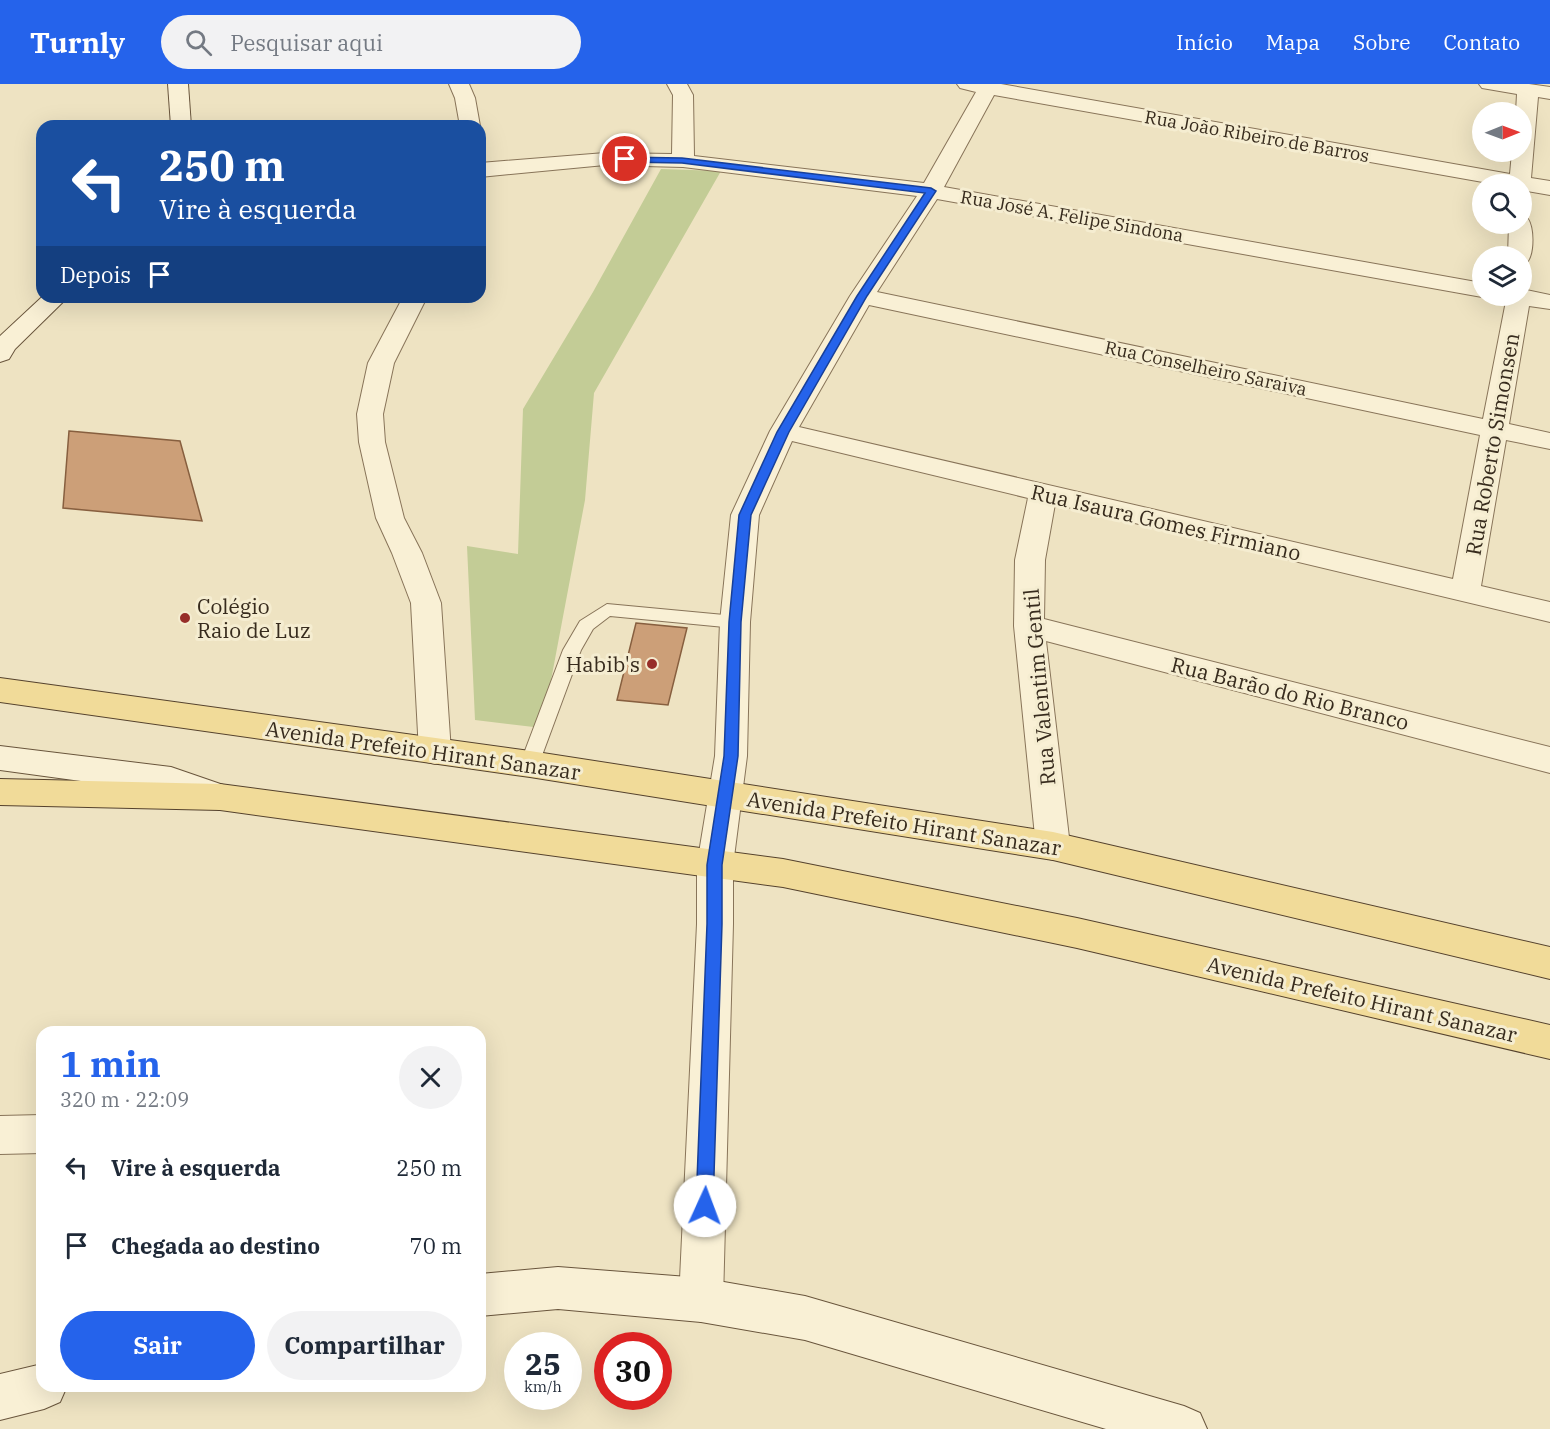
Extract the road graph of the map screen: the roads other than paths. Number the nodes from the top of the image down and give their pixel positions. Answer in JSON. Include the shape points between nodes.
{"nodes":[{"id":1,"x":178,"y":84,"type":"edge"},
{"id":2,"x":459,"y":84,"type":"edge"},
{"id":3,"x":677,"y":84,"type":"edge"},
{"id":4,"x":1489,"y":84,"type":"edge"},
{"id":5,"x":981,"y":85,"type":"edge"},
{"id":6,"x":1528,"y":90,"type":"junction"},
{"id":7,"x":1550,"y":93,"type":"edge"},
{"id":8,"x":182,"y":120,"type":"edge"},
{"id":9,"x":469,"y":120,"type":"edge"},
{"id":10,"x":682,"y":161,"type":"junction"},
{"id":11,"x":486,"y":169,"type":"edge"},
{"id":12,"x":1521,"y":174,"type":"edge"},
{"id":13,"x":1472,"y":175,"type":"edge"},
{"id":14,"x":1532,"y":186,"type":"edge"},
{"id":15,"x":1550,"y":188,"type":"edge"},
{"id":16,"x":931,"y":191,"type":"junction"},
{"id":17,"x":1472,"y":288,"type":"edge"},
{"id":18,"x":862,"y":296,"type":"junction"},
{"id":19,"x":1532,"y":299,"type":"edge"},
{"id":20,"x":1550,"y":302,"type":"edge"},
{"id":21,"x":50,"y":303,"type":"edge"},
{"id":22,"x":412,"y":303,"type":"edge"},
{"id":23,"x":1516,"y":306,"type":"edge"},
{"id":24,"x":0,"y":354,"type":"edge"},
{"id":25,"x":1496,"y":429,"type":"junction"},
{"id":26,"x":783,"y":432,"type":"junction"},
{"id":27,"x":1550,"y":441,"type":"edge"},
{"id":28,"x":1043,"y":493,"type":"junction"},
{"id":29,"x":1465,"y":593,"type":"junction"},
{"id":30,"x":1550,"y":612,"type":"edge"},
{"id":31,"x":735,"y":622,"type":"junction"},
{"id":32,"x":1029,"y":626,"type":"junction"},
{"id":33,"x":0,"y":690,"type":"edge"},
{"id":34,"x":435,"y":752,"type":"junction"},
{"id":35,"x":0,"y":758,"type":"edge"},
{"id":36,"x":1550,"y":760,"type":"edge"},
{"id":37,"x":530,"y":764,"type":"junction"},
{"id":38,"x":0,"y":792,"type":"edge"},
{"id":39,"x":726,"y":794,"type":"junction"},
{"id":40,"x":220,"y":797,"type":"junction"},
{"id":41,"x":1053,"y":846,"type":"junction"},
{"id":42,"x":715,"y":865,"type":"junction"},
{"id":43,"x":1550,"y":963,"type":"edge"},
{"id":44,"x":1550,"y":1042,"type":"edge"},
{"id":45,"x":36,"y":1134,"type":"edge"},
{"id":46,"x":0,"y":1135,"type":"edge"},
{"id":47,"x":486,"y":1294,"type":"edge"},
{"id":48,"x":701,"y":1300,"type":"junction"},
{"id":49,"x":36,"y":1388,"type":"edge"},
{"id":50,"x":0,"y":1397,"type":"edge"},
{"id":51,"x":1184,"y":1429,"type":"edge"}],
"edges":[{"from":1,"to":8,"type":"street"},
{"from":2,"to":9,"type":"street"},
{"from":3,"to":10,"type":"street","via":[[682,95]]},
{"from":4,"to":6,"type":"street"},
{"from":5,"to":13,"type":"street","name":"Rua João Ribeiro de Barros"},
{"from":5,"to":16,"type":"street"},
{"from":6,"to":7,"type":"street"},
{"from":6,"to":12,"type":"street"},
{"from":10,"to":11,"type":"street","name":"Rua José A. Felipe Sindona","via":[[605,159]]},
{"from":10,"to":16,"type":"street","name":"Rua José A. Felipe Sindona"},
{"from":14,"to":15,"type":"street","name":"Rua João Ribeiro de Barros"},
{"from":16,"to":17,"type":"street","name":"Rua José A. Felipe Sindona"},
{"from":16,"to":18,"type":"street"},
{"from":18,"to":25,"type":"street","name":"Rua Conselheiro Saraiva"},
{"from":18,"to":26,"type":"street"},
{"from":19,"to":20,"type":"street"},
{"from":21,"to":24,"type":"street"},
{"from":22,"to":34,"type":"street","via":[[381,363],[370,414],[372,442],[390,518],[426,603]]},
{"from":23,"to":25,"type":"street","name":"Rua Roberto Simonsen"},
{"from":25,"to":27,"type":"street","name":"Rua Conselheiro Saraiva"},
{"from":25,"to":29,"type":"street","name":"Rua Roberto Simonsen"},
{"from":26,"to":28,"type":"street","name":"Rua Isaura Gomes Firmiano"},
{"from":26,"to":31,"type":"street","via":[[745,515]]},
{"from":28,"to":29,"type":"street","name":"Rua Isaura Gomes Firmiano"},
{"from":28,"to":32,"type":"street","name":"Rua Valentim Gentil","via":[[1030,560]]},
{"from":29,"to":30,"type":"street","name":"Rua Isaura Gomes Firmiano"},
{"from":31,"to":37,"type":"lane","via":[[607,610],[586,625],[572,650]]},
{"from":31,"to":39,"type":"street","via":[[731,756]]},
{"from":32,"to":36,"type":"street","name":"Rua Barão do Rio Branco"},
{"from":32,"to":41,"type":"street","name":"Rua Valentim Gentil"},
{"from":33,"to":34,"type":"main road","name":"Avenida Prefeito Hirant Sanazar"},
{"from":34,"to":37,"type":"main road","name":"Avenida Prefeito Hirant Sanazar"},
{"from":35,"to":40,"type":"street","via":[[171,780]]},
{"from":37,"to":39,"type":"main road","name":"Avenida Prefeito Hirant Sanazar"},
{"from":38,"to":40,"type":"main road","name":"Avenida Prefeito Hirant Sanazar"},
{"from":39,"to":41,"type":"main road","name":"Avenida Prefeito Hirant Sanazar"},
{"from":39,"to":42,"type":"street"},
{"from":40,"to":42,"type":"main road","name":"Avenida Prefeito Hirant Sanazar"},
{"from":41,"to":43,"type":"main road","name":"Avenida Prefeito Hirant Sanazar"},
{"from":42,"to":44,"type":"main road","name":"Avenida Prefeito Hirant Sanazar","via":[[783,873],[1077,933]]},
{"from":42,"to":48,"type":"street"},
{"from":45,"to":46,"type":"street"},
{"from":47,"to":48,"type":"street","via":[[558,1288]]},
{"from":48,"to":51,"type":"street","via":[[805,1318]]},
{"from":49,"to":50,"type":"street"}]}
